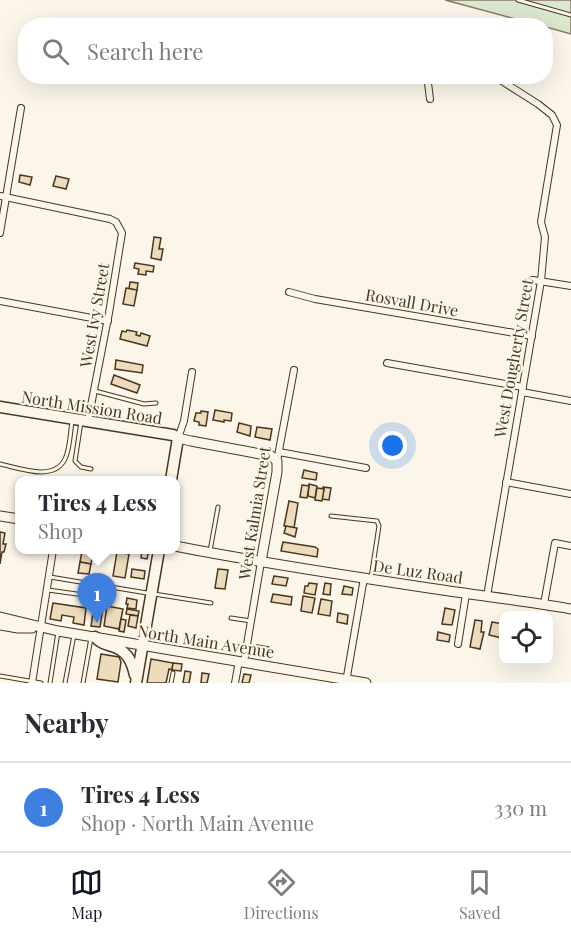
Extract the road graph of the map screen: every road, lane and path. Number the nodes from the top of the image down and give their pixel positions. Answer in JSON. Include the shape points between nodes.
{"nodes":[{"id":1,"x":518,"y":0,"type":"edge"},
{"id":2,"x":571,"y":15,"type":"edge"},
{"id":3,"x":428,"y":84,"type":"edge"},
{"id":4,"x":507,"y":84,"type":"edge"},
{"id":5,"x":430,"y":99,"type":"dead end"},
{"id":6,"x":21,"y":108,"type":"dead end"},
{"id":7,"x":3,"y":196,"type":"edge"},
{"id":8,"x":0,"y":233,"type":"edge"},
{"id":9,"x":533,"y":280,"type":"dead end"},
{"id":10,"x":541,"y":282,"type":"junction"},
{"id":11,"x":571,"y":286,"type":"edge"},
{"id":12,"x":289,"y":292,"type":"dead end"},
{"id":13,"x":0,"y":301,"type":"edge"},
{"id":14,"x":108,"y":321,"type":"junction"},
{"id":15,"x":532,"y":336,"type":"junction"},
{"id":16,"x":387,"y":363,"type":"dead end"},
{"id":17,"x":294,"y":370,"type":"dead end"},
{"id":18,"x":192,"y":372,"type":"dead end"},
{"id":19,"x":523,"y":389,"type":"junction"},
{"id":20,"x":93,"y":391,"type":"junction"},
{"id":21,"x":571,"y":401,"type":"edge"},
{"id":22,"x":156,"y":403,"type":"dead end"},
{"id":23,"x":0,"y":407,"type":"edge"},
{"id":24,"x":81,"y":420,"type":"junction"},
{"id":25,"x":178,"y":438,"type":"junction"},
{"id":26,"x":278,"y":456,"type":"junction"},
{"id":27,"x":0,"y":464,"type":"edge"},
{"id":28,"x":366,"y":468,"type":"dead end"},
{"id":29,"x":91,"y":469,"type":"dead end"},
{"id":30,"x":172,"y":476,"type":"edge"},
{"id":31,"x":506,"y":482,"type":"junction"},
{"id":32,"x":571,"y":494,"type":"edge"},
{"id":33,"x":218,"y":507,"type":"dead end"},
{"id":34,"x":0,"y":516,"type":"edge"},
{"id":35,"x":331,"y":516,"type":"dead end"},
{"id":36,"x":15,"y":518,"type":"edge"},
{"id":37,"x":571,"y":546,"type":"edge"},
{"id":38,"x":180,"y":547,"type":"edge"},
{"id":39,"x":210,"y":553,"type":"junction"},
{"id":40,"x":52,"y":554,"type":"edge"},
{"id":41,"x":158,"y":554,"type":"edge"},
{"id":42,"x":261,"y":562,"type":"junction"},
{"id":43,"x":49,"y":577,"type":"junction"},
{"id":44,"x":368,"y":579,"type":"junction"},
{"id":45,"x":89,"y":583,"type":"junction"},
{"id":46,"x":46,"y":590,"type":"junction"},
{"id":47,"x":151,"y":594,"type":"junction"},
{"id":48,"x":466,"y":594,"type":"junction"},
{"id":49,"x":487,"y":596,"type":"junction"},
{"id":50,"x":211,"y":603,"type":"dead end"},
{"id":51,"x":544,"y":604,"type":"junction"},
{"id":52,"x":571,"y":609,"type":"edge"},
{"id":53,"x":0,"y":617,"type":"edge"},
{"id":54,"x":231,"y":618,"type":"dead end"},
{"id":55,"x":251,"y":621,"type":"junction"},
{"id":56,"x":0,"y":625,"type":"edge"},
{"id":57,"x":40,"y":627,"type":"junction"},
{"id":58,"x":58,"y":631,"type":"junction"},
{"id":59,"x":74,"y":633,"type":"junction"},
{"id":60,"x":93,"y":637,"type":"junction"},
{"id":61,"x":458,"y":644,"type":"dead end"},
{"id":62,"x":142,"y":645,"type":"junction"},
{"id":63,"x":242,"y":662,"type":"junction"},
{"id":64,"x":173,"y":673,"type":"dead end"},
{"id":65,"x":0,"y":676,"type":"edge"},
{"id":66,"x":136,"y":681,"type":"edge"},
{"id":67,"x":346,"y":681,"type":"edge"},
{"id":68,"x":32,"y":682,"type":"edge"},
{"id":69,"x":41,"y":683,"type":"edge"},
{"id":70,"x":50,"y":683,"type":"edge"},
{"id":71,"x":66,"y":683,"type":"edge"},
{"id":72,"x":83,"y":683,"type":"edge"},
{"id":73,"x":171,"y":683,"type":"edge"},
{"id":74,"x":236,"y":683,"type":"edge"},
{"id":75,"x":366,"y":683,"type":"edge"}],
"edges":[{"from":1,"to":2,"type":"lane"},
{"from":3,"to":5,"type":"street"},
{"from":4,"to":10,"type":"street","name":"West Dougherty Street","via":[[552,115],[557,125],[541,222],[545,237]]},
{"from":6,"to":7,"type":"street"},
{"from":7,"to":8,"type":"street"},
{"from":7,"to":14,"type":"street","name":"West Ivy Street","via":[[116,222],[122,233]]},
{"from":9,"to":10,"type":"street"},
{"from":10,"to":11,"type":"street"},
{"from":10,"to":15,"type":"street","name":"West Dougherty Street"},
{"from":12,"to":15,"type":"street","name":"Rosvall Drive"},
{"from":13,"to":14,"type":"street"},
{"from":14,"to":20,"type":"street","name":"West Ivy Street"},
{"from":15,"to":19,"type":"street","name":"West Dougherty Street"},
{"from":16,"to":19,"type":"street"},
{"from":17,"to":26,"type":"street","name":"West Kalmia Street"},
{"from":18,"to":25,"type":"street"},
{"from":19,"to":21,"type":"street"},
{"from":19,"to":31,"type":"street","name":"West Dougherty Street"},
{"from":20,"to":22,"type":"lane","via":[[144,404]]},
{"from":20,"to":24,"type":"street","name":"West Ivy Street"},
{"from":23,"to":24,"type":"main road","name":"North Mission Road"},
{"from":24,"to":25,"type":"main road","name":"North Mission Road"},
{"from":24,"to":27,"type":"lane","via":[[66,458],[54,471],[45,473]]},
{"from":24,"to":29,"type":"lane","via":[[75,461],[78,466]]},
{"from":25,"to":26,"type":"main road"},
{"from":25,"to":30,"type":"main road"},
{"from":26,"to":28,"type":"street"},
{"from":26,"to":42,"type":"main road","name":"West Kalmia Street"},
{"from":31,"to":32,"type":"street"},
{"from":31,"to":49,"type":"street","name":"West Dougherty Street"},
{"from":33,"to":39,"type":"lane"},
{"from":34,"to":36,"type":"main road"},
{"from":35,"to":44,"type":"lane","via":[[377,521]]},
{"from":37,"to":51,"type":"street","via":[[555,543]]},
{"from":38,"to":39,"type":"main road","name":"De Luz Road"},
{"from":39,"to":42,"type":"main road","name":"De Luz Road"},
{"from":40,"to":43,"type":"street"},
{"from":41,"to":47,"type":"main road"},
{"from":42,"to":44,"type":"main road","name":"De Luz Road"},
{"from":42,"to":55,"type":"street","name":"West Kalmia Street"},
{"from":43,"to":45,"type":"lane"},
{"from":43,"to":46,"type":"street"},
{"from":44,"to":48,"type":"main road","name":"De Luz Road"},
{"from":44,"to":67,"type":"street"},
{"from":45,"to":46,"type":"lane","via":[[84,595]]},
{"from":45,"to":47,"type":"lane"},
{"from":46,"to":57,"type":"street"},
{"from":47,"to":50,"type":"lane"},
{"from":47,"to":62,"type":"main road"},
{"from":48,"to":49,"type":"main road","name":"De Luz Road"},
{"from":48,"to":61,"type":"street"},
{"from":49,"to":51,"type":"main road","name":"De Luz Road"},
{"from":51,"to":52,"type":"main road","name":"De Luz Road"},
{"from":53,"to":57,"type":"main road","name":"North Main Avenue"},
{"from":54,"to":55,"type":"lane"},
{"from":55,"to":63,"type":"street","name":"West Kalmia Street"},
{"from":56,"to":57,"type":"main road","name":"North Main Avenue"},
{"from":57,"to":58,"type":"main road","name":"North Main Avenue"},
{"from":57,"to":68,"type":"street"},
{"from":58,"to":59,"type":"main road","name":"North Main Avenue"},
{"from":58,"to":70,"type":"lane"},
{"from":59,"to":60,"type":"main road","name":"North Main Avenue"},
{"from":59,"to":71,"type":"lane"},
{"from":60,"to":62,"type":"main road","name":"North Main Avenue"},
{"from":60,"to":66,"type":"main road","via":[[128,657]]},
{"from":60,"to":72,"type":"lane"},
{"from":62,"to":63,"type":"main road","name":"North Main Avenue"},
{"from":62,"to":66,"type":"main road"},
{"from":63,"to":67,"type":"main road","name":"North Main Avenue"},
{"from":63,"to":74,"type":"street","name":"West Kalmia Street"},
{"from":64,"to":73,"type":"lane"},
{"from":65,"to":68,"type":"lane"},
{"from":67,"to":75,"type":"main road","name":"North Main Avenue"},
{"from":68,"to":69,"type":"lane"}]}
